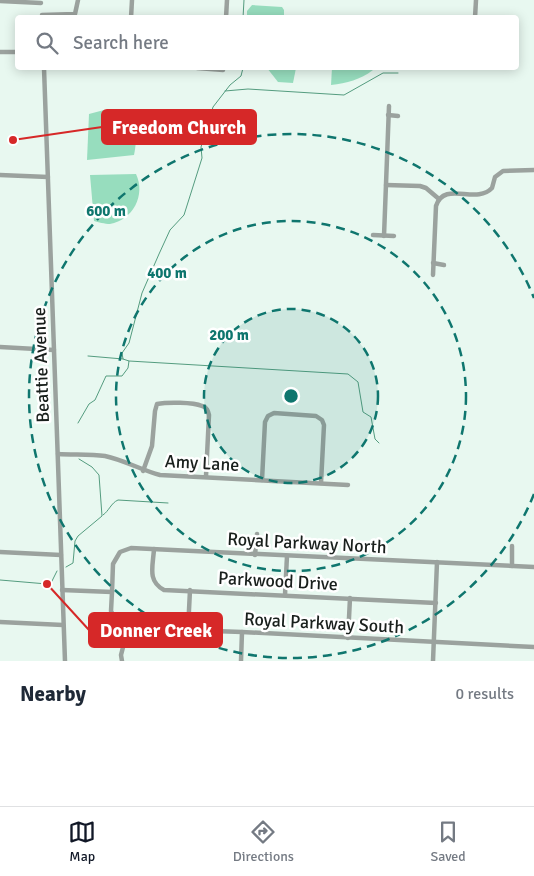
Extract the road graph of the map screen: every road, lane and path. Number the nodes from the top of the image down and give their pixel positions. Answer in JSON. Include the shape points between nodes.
{"nodes":[{"id":1,"x":78,"y":0,"type":"edge"},
{"id":2,"x":132,"y":0,"type":"edge"},
{"id":3,"x":227,"y":0,"type":"edge"},
{"id":4,"x":476,"y":0,"type":"edge"},
{"id":5,"x":0,"y":1,"type":"edge"},
{"id":6,"x":41,"y":1,"type":"edge"},
{"id":7,"x":42,"y":15,"type":"edge"},
{"id":8,"x":58,"y":15,"type":"edge"},
{"id":9,"x":131,"y":15,"type":"edge"},
{"id":10,"x":226,"y":15,"type":"edge"},
{"id":11,"x":474,"y":15,"type":"edge"},
{"id":12,"x":0,"y":52,"type":"edge"},
{"id":13,"x":15,"y":52,"type":"edge"},
{"id":14,"x":44,"y":70,"type":"edge"},
{"id":15,"x":389,"y":106,"type":"dead end"},
{"id":16,"x":388,"y":115,"type":"junction"},
{"id":17,"x":398,"y":116,"type":"dead end"},
{"id":18,"x":534,"y":170,"type":"edge"},
{"id":19,"x":0,"y":175,"type":"edge"},
{"id":20,"x":48,"y":177,"type":"junction"},
{"id":21,"x":386,"y":185,"type":"junction"},
{"id":22,"x":439,"y":199,"type":"junction"},
{"id":23,"x":374,"y":235,"type":"dead end"},
{"id":24,"x":384,"y":236,"type":"junction"},
{"id":25,"x":394,"y":236,"type":"dead end"},
{"id":26,"x":433,"y":264,"type":"junction"},
{"id":27,"x":444,"y":265,"type":"dead end"},
{"id":28,"x":432,"y":275,"type":"dead end"},
{"id":29,"x":0,"y":347,"type":"edge"},
{"id":30,"x":54,"y":350,"type":"junction"},
{"id":31,"x":58,"y":454,"type":"junction"},
{"id":32,"x":144,"y":471,"type":"junction"},
{"id":33,"x":206,"y":476,"type":"junction"},
{"id":34,"x":262,"y":480,"type":"junction"},
{"id":35,"x":321,"y":483,"type":"junction"},
{"id":36,"x":348,"y":485,"type":"dead end"},
{"id":37,"x":257,"y":534,"type":"dead end"},
{"id":38,"x":512,"y":546,"type":"dead end"},
{"id":39,"x":154,"y":549,"type":"junction"},
{"id":40,"x":0,"y":552,"type":"edge"},
{"id":41,"x":61,"y":555,"type":"junction"},
{"id":42,"x":255,"y":555,"type":"junction"},
{"id":43,"x":287,"y":556,"type":"junction"},
{"id":44,"x":437,"y":562,"type":"junction"},
{"id":45,"x":512,"y":566,"type":"junction"},
{"id":46,"x":534,"y":567,"type":"edge"},
{"id":47,"x":62,"y":590,"type":"junction"},
{"id":48,"x":190,"y":590,"type":"junction"},
{"id":49,"x":112,"y":592,"type":"junction"},
{"id":50,"x":285,"y":595,"type":"junction"},
{"id":51,"x":350,"y":598,"type":"junction"},
{"id":52,"x":436,"y":603,"type":"junction"},
{"id":53,"x":0,"y":622,"type":"edge"},
{"id":54,"x":63,"y":625,"type":"junction"},
{"id":55,"x":128,"y":628,"type":"junction"},
{"id":56,"x":188,"y":630,"type":"junction"},
{"id":57,"x":242,"y":632,"type":"junction"},
{"id":58,"x":348,"y":638,"type":"junction"},
{"id":59,"x":434,"y":642,"type":"junction"},
{"id":60,"x":534,"y":646,"type":"edge"},
{"id":61,"x":65,"y":661,"type":"edge"},
{"id":62,"x":122,"y":661,"type":"edge"},
{"id":63,"x":241,"y":661,"type":"edge"},
{"id":64,"x":433,"y":661,"type":"edge"}],
"edges":[{"from":1,"to":8,"type":"street","via":[[75,14]]},
{"from":2,"to":9,"type":"street"},
{"from":3,"to":10,"type":"street"},
{"from":4,"to":11,"type":"street"},
{"from":5,"to":6,"type":"street"},
{"from":6,"to":7,"type":"street"},
{"from":12,"to":13,"type":"street"},
{"from":14,"to":20,"type":"street","name":"Beattie Avenue"},
{"from":15,"to":16,"type":"street"},
{"from":16,"to":17,"type":"street"},
{"from":16,"to":21,"type":"street"},
{"from":18,"to":22,"type":"street","via":[[504,171],[495,176],[492,188],[483,195],[449,194]]},
{"from":19,"to":20,"type":"street"},
{"from":20,"to":30,"type":"street","name":"Beattie Avenue"},
{"from":21,"to":22,"type":"street","via":[[420,186]]},
{"from":21,"to":24,"type":"street"},
{"from":22,"to":26,"type":"street"},
{"from":23,"to":24,"type":"street"},
{"from":24,"to":25,"type":"street"},
{"from":26,"to":27,"type":"street"},
{"from":26,"to":28,"type":"street"},
{"from":29,"to":30,"type":"street"},
{"from":30,"to":31,"type":"street","name":"Beattie Avenue"},
{"from":31,"to":32,"type":"street","name":"Amy Lane","via":[[104,456]]},
{"from":31,"to":41,"type":"street","name":"Beattie Avenue"},
{"from":32,"to":33,"type":"street","name":"Amy Lane","via":[[160,475]]},
{"from":32,"to":33,"type":"street","via":[[152,446],[157,404],[165,402],[202,405],[207,409]]},
{"from":33,"to":34,"type":"street","name":"Amy Lane"},
{"from":34,"to":35,"type":"street","name":"Amy Lane"},
{"from":34,"to":35,"type":"street","via":[[265,422],[274,413],[316,416],[322,420]]},
{"from":35,"to":36,"type":"street","name":"Amy Lane"},
{"from":37,"to":42,"type":"street"},
{"from":38,"to":45,"type":"street"},
{"from":39,"to":42,"type":"street","name":"Royal Parkway North"},
{"from":39,"to":48,"type":"street","name":"Parkwood Drive","via":[[153,580],[156,586],[164,590]]},
{"from":39,"to":49,"type":"street","name":"Royal Parkway North","via":[[131,548],[120,552],[113,564]]},
{"from":40,"to":41,"type":"street"},
{"from":41,"to":47,"type":"street","name":"Beattie Avenue"},
{"from":42,"to":43,"type":"street","name":"Royal Parkway North"},
{"from":43,"to":44,"type":"street","name":"Royal Parkway North"},
{"from":43,"to":50,"type":"street"},
{"from":44,"to":45,"type":"street","name":"Royal Parkway North"},
{"from":44,"to":52,"type":"street"},
{"from":45,"to":46,"type":"street","name":"Royal Parkway North"},
{"from":47,"to":49,"type":"street"},
{"from":47,"to":54,"type":"street","name":"Beattie Avenue"},
{"from":48,"to":50,"type":"street","name":"Parkwood Drive"},
{"from":48,"to":56,"type":"street"},
{"from":49,"to":55,"type":"street","via":[[111,611],[115,619]]},
{"from":50,"to":51,"type":"street","name":"Parkwood Drive"},
{"from":51,"to":52,"type":"street","name":"Parkwood Drive"},
{"from":51,"to":58,"type":"street"},
{"from":52,"to":59,"type":"street"},
{"from":53,"to":54,"type":"street"},
{"from":54,"to":61,"type":"street","name":"Beattie Avenue"},
{"from":55,"to":56,"type":"street","name":"Royal Parkway South"},
{"from":55,"to":62,"type":"street"},
{"from":56,"to":57,"type":"street","name":"Royal Parkway South"},
{"from":57,"to":58,"type":"street","name":"Royal Parkway South"},
{"from":57,"to":63,"type":"street"},
{"from":58,"to":59,"type":"street","name":"Royal Parkway South"},
{"from":59,"to":60,"type":"street","name":"Royal Parkway South"},
{"from":59,"to":64,"type":"street"}]}
